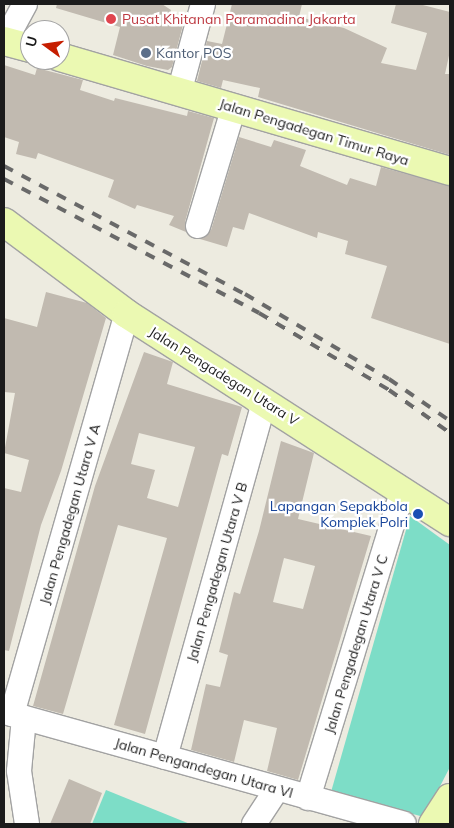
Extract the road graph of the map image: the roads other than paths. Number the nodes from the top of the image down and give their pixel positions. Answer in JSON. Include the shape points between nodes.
{"nodes":[{"id":1,"x":25,"y":4,"type":"edge"},
{"id":2,"x":203,"y":4,"type":"edge"},
{"id":3,"x":13,"y":43,"type":"edge"},
{"id":4,"x":70,"y":60,"type":"edge"},
{"id":5,"x":179,"y":93,"type":"junction"},
{"id":6,"x":234,"y":107,"type":"junction"},
{"id":7,"x":450,"y":171,"type":"edge"},
{"id":8,"x":4,"y":222,"type":"edge"},
{"id":9,"x":198,"y":226,"type":"dead end"},
{"id":10,"x":127,"y":314,"type":"junction"},
{"id":11,"x":249,"y":392,"type":"junction"},
{"id":12,"x":403,"y":490,"type":"junction"},
{"id":13,"x":450,"y":522,"type":"edge"},
{"id":14,"x":13,"y":715,"type":"edge"},
{"id":15,"x":165,"y":757,"type":"junction"},
{"id":16,"x":277,"y":789,"type":"junction"},
{"id":17,"x":308,"y":798,"type":"junction"},
{"id":18,"x":450,"y":798,"type":"edge"},
{"id":19,"x":27,"y":824,"type":"edge"},
{"id":20,"x":254,"y":824,"type":"edge"},
{"id":21,"x":404,"y":824,"type":"edge"},
{"id":22,"x":433,"y":824,"type":"edge"}],
"edges":[{"from":1,"to":3,"type":"street"},
{"from":2,"to":5,"type":"street"},
{"from":4,"to":5,"type":"street","name":"Jalan Pengadegan Timur Raya"},
{"from":5,"to":6,"type":"street","name":"Jalan Pengadegan Timur Raya"},
{"from":6,"to":7,"type":"street","name":"Jalan Pengadegan Timur Raya"},
{"from":6,"to":9,"type":"street"},
{"from":8,"to":10,"type":"street","name":"Jalan Pengadegan Utara V"},
{"from":10,"to":11,"type":"street","name":"Jalan Pengadegan Utara V"},
{"from":10,"to":14,"type":"street","name":"Jalan Pengadegan Utara V A"},
{"from":11,"to":12,"type":"street","name":"Jalan Pengadegan Utara V"},
{"from":11,"to":15,"type":"street","name":"Jalan Pengadegan Utara V B","via":[[263,406]]},
{"from":12,"to":13,"type":"street","name":"Jalan Pengadegan Utara V"},
{"from":12,"to":17,"type":"street","name":"Jalan Pengadegan Utara V C"},
{"from":14,"to":15,"type":"street","name":"Jalan Pengandegan Utara VI"},
{"from":14,"to":19,"type":"street","name":"Jalan Pengadegan Utara V A"},
{"from":15,"to":16,"type":"street","name":"Jalan Pengandegan Utara VI"},
{"from":16,"to":17,"type":"street","name":"Jalan Pengandegan Utara VI"},
{"from":16,"to":20,"type":"street"},
{"from":17,"to":21,"type":"street","name":"Jalan Pengandegan Utara VI"},
{"from":18,"to":22,"type":"street"}]}
